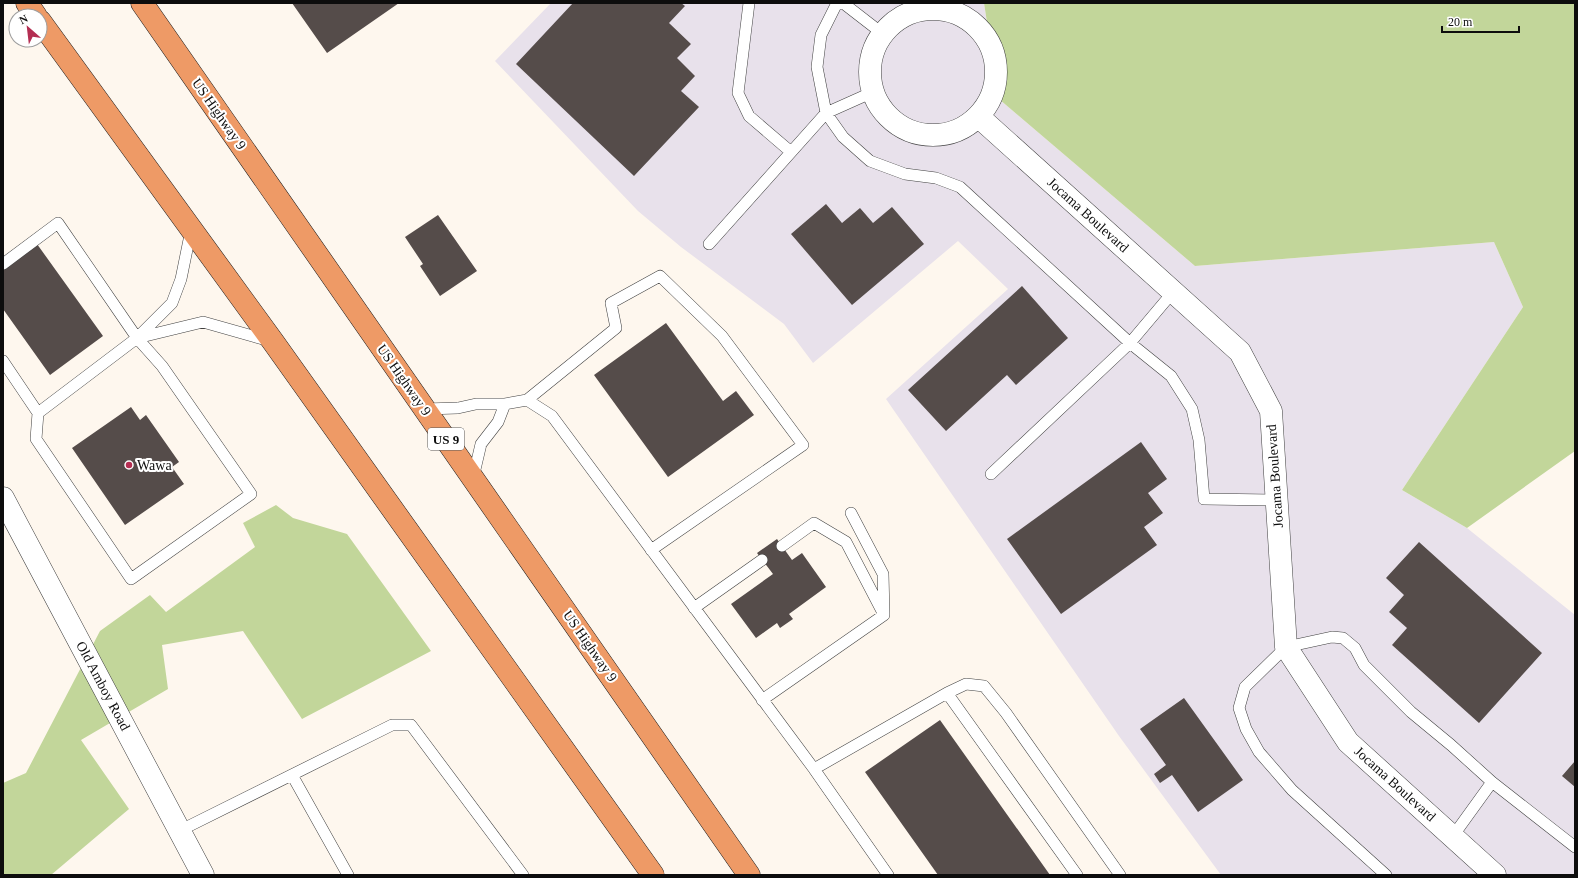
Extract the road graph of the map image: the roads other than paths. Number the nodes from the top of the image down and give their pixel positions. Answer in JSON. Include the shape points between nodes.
{"nodes":[{"id":1,"x":142,"y":3,"type":"edge"},
{"id":2,"x":749,"y":3,"type":"edge"},
{"id":3,"x":837,"y":3,"type":"edge"},
{"id":4,"x":843,"y":3,"type":"edge"},
{"id":5,"x":48,"y":33,"type":"edge"},
{"id":6,"x":883,"y":34,"type":"junction"},
{"id":7,"x":873,"y":92,"type":"junction"},
{"id":8,"x":826,"y":113,"type":"junction"},
{"id":9,"x":979,"y":117,"type":"junction"},
{"id":10,"x":791,"y":152,"type":"junction"},
{"id":11,"x":191,"y":229,"type":"junction"},
{"id":12,"x":709,"y":244,"type":"dead end"},
{"id":13,"x":3,"y":264,"type":"edge"},
{"id":14,"x":1173,"y":292,"type":"junction"},
{"id":15,"x":137,"y":338,"type":"junction"},
{"id":16,"x":274,"y":343,"type":"junction"},
{"id":17,"x":1130,"y":343,"type":"junction"},
{"id":18,"x":3,"y":361,"type":"edge"},
{"id":19,"x":527,"y":400,"type":"junction"},
{"id":20,"x":505,"y":404,"type":"junction"},
{"id":21,"x":425,"y":410,"type":"junction"},
{"id":22,"x":38,"y":413,"type":"junction"},
{"id":23,"x":991,"y":474,"type":"dead end"},
{"id":24,"x":473,"y":478,"type":"junction"},
{"id":25,"x":3,"y":498,"type":"edge"},
{"id":26,"x":1276,"y":500,"type":"junction"},
{"id":27,"x":851,"y":513,"type":"dead end"},
{"id":28,"x":782,"y":546,"type":"dead end"},
{"id":29,"x":651,"y":550,"type":"junction"},
{"id":30,"x":762,"y":560,"type":"dead end"},
{"id":31,"x":694,"y":608,"type":"junction"},
{"id":32,"x":884,"y":615,"type":"junction"},
{"id":33,"x":1286,"y":647,"type":"junction"},
{"id":34,"x":947,"y":693,"type":"junction"},
{"id":35,"x":762,"y":700,"type":"junction"},
{"id":36,"x":814,"y":769,"type":"junction"},
{"id":37,"x":292,"y":775,"type":"junction"},
{"id":38,"x":1492,"y":782,"type":"junction"},
{"id":39,"x":180,"y":831,"type":"junction"},
{"id":40,"x":1453,"y":836,"type":"junction"},
{"id":41,"x":1575,"y":847,"type":"edge"},
{"id":42,"x":203,"y":875,"type":"edge"},
{"id":43,"x":348,"y":875,"type":"edge"},
{"id":44,"x":522,"y":875,"type":"edge"},
{"id":45,"x":653,"y":875,"type":"edge"},
{"id":46,"x":749,"y":875,"type":"edge"},
{"id":47,"x":888,"y":875,"type":"edge"},
{"id":48,"x":1077,"y":875,"type":"edge"},
{"id":49,"x":1120,"y":875,"type":"edge"},
{"id":50,"x":1386,"y":875,"type":"edge"},
{"id":51,"x":1495,"y":875,"type":"edge"}],
"edges":[{"from":1,"to":21,"type":"highway","name":"US Highway 9","number":"US 9"},
{"from":2,"to":10,"type":"lane","via":[[738,93],[750,116]]},
{"from":3,"to":8,"type":"lane","via":[[821,35],[817,67]]},
{"from":4,"to":6,"type":"lane"},
{"from":5,"to":11,"type":"highway"},
{"from":6,"to":7,"type":"street","via":[[876,44],[870,63],[870,83]]},
{"from":6,"to":9,"type":"street","via":[[904,16],[922,9],[942,9],[962,15],[978,26],[993,48],[997,68],[995,88],[988,106]]},
{"from":7,"to":8,"type":"lane"},
{"from":7,"to":9,"type":"street","via":[[889,118],[905,130],[924,136],[944,135],[963,129]]},
{"from":8,"to":10,"type":"lane"},
{"from":8,"to":17,"type":"lane","via":[[843,137],[870,161],[905,174],[936,178],[960,187]]},
{"from":9,"to":14,"type":"street","name":"Jocama Boulevard"},
{"from":10,"to":12,"type":"lane"},
{"from":11,"to":15,"type":"lane","via":[[181,279],[172,303]]},
{"from":11,"to":16,"type":"highway"},
{"from":13,"to":15,"type":"lane","via":[[58,223]]},
{"from":14,"to":17,"type":"lane"},
{"from":14,"to":26,"type":"street","name":"Jocama Boulevard","via":[[1240,352],[1271,411]]},
{"from":15,"to":16,"type":"lane","via":[[203,322]]},
{"from":15,"to":22,"type":"lane"},
{"from":15,"to":22,"type":"lane","via":[[162,366],[251,494],[131,579],[36,439]]},
{"from":16,"to":45,"type":"highway"},
{"from":17,"to":23,"type":"lane"},
{"from":17,"to":26,"type":"lane","via":[[1171,376],[1192,409],[1199,440],[1204,499]]},
{"from":18,"to":22,"type":"lane"},
{"from":19,"to":20,"type":"lane"},
{"from":19,"to":29,"type":"lane","via":[[552,416]]},
{"from":19,"to":29,"type":"lane","via":[[616,328],[611,303],[660,276],[722,336],[804,445]]},
{"from":20,"to":21,"type":"lane","via":[[476,404]]},
{"from":20,"to":24,"type":"lane","via":[[498,422],[481,444]]},
{"from":21,"to":24,"type":"highway","name":"US Highway 9","number":"US 9"},
{"from":24,"to":46,"type":"highway","name":"US Highway 9","number":"US 9"},
{"from":25,"to":39,"type":"street","name":"Old Amboy Road"},
{"from":26,"to":33,"type":"street","name":"Jocama Boulevard"},
{"from":27,"to":32,"type":"lane","via":[[883,574]]},
{"from":28,"to":32,"type":"lane","via":[[814,523],[846,542]]},
{"from":29,"to":31,"type":"lane"},
{"from":30,"to":31,"type":"lane"},
{"from":31,"to":35,"type":"lane"},
{"from":32,"to":35,"type":"lane"},
{"from":33,"to":38,"type":"lane","via":[[1332,637],[1342,638],[1355,648],[1364,665],[1412,712]]},
{"from":33,"to":40,"type":"street","name":"Jocama Boulevard","via":[[1348,742]]},
{"from":33,"to":50,"type":"lane","via":[[1245,687],[1239,708],[1246,729],[1259,752],[1292,790]]},
{"from":34,"to":36,"type":"lane"},
{"from":34,"to":48,"type":"lane"},
{"from":34,"to":49,"type":"lane","via":[[966,684],[984,686],[1006,713]]},
{"from":35,"to":36,"type":"lane"},
{"from":36,"to":47,"type":"lane"},
{"from":37,"to":39,"type":"lane"},
{"from":37,"to":43,"type":"lane"},
{"from":37,"to":44,"type":"lane","via":[[392,725],[411,726]]},
{"from":38,"to":40,"type":"lane"},
{"from":38,"to":41,"type":"lane"},
{"from":39,"to":42,"type":"street","name":"Old Amboy Road"},
{"from":40,"to":51,"type":"street","name":"Jocama Boulevard"}]}
